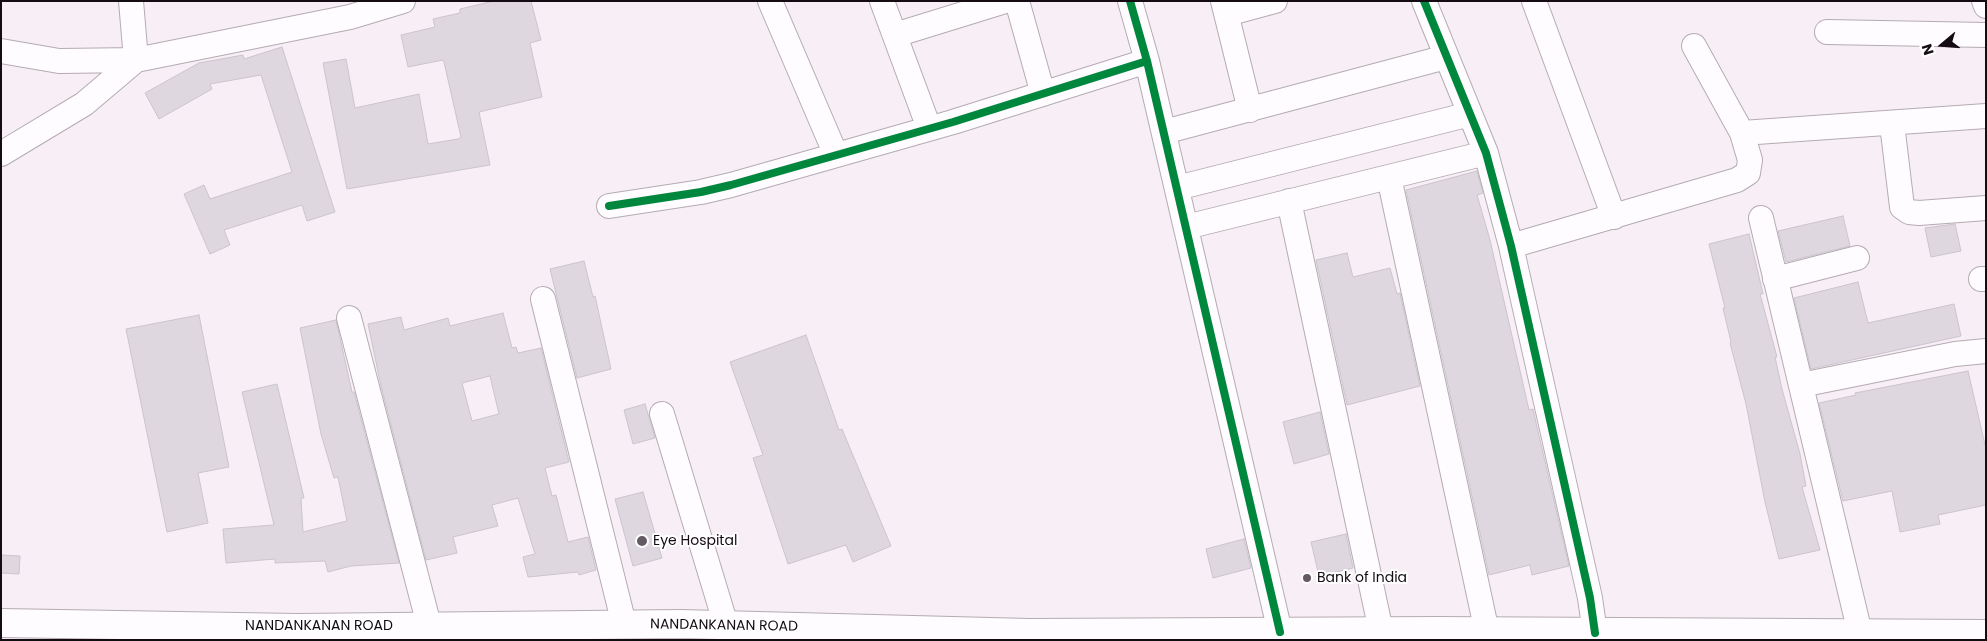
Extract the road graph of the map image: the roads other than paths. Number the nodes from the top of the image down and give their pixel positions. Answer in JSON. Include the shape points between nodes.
{"nodes":[{"id":1,"x":131,"y":1,"type":"edge"},
{"id":2,"x":404,"y":1,"type":"edge"},
{"id":3,"x":770,"y":1,"type":"edge"},
{"id":4,"x":882,"y":1,"type":"edge"},
{"id":5,"x":1005,"y":1,"type":"edge"},
{"id":6,"x":1018,"y":1,"type":"edge"},
{"id":7,"x":1130,"y":1,"type":"edge"},
{"id":8,"x":1275,"y":1,"type":"edge"},
{"id":9,"x":1424,"y":1,"type":"edge"},
{"id":10,"x":1534,"y":1,"type":"edge"},
{"id":11,"x":1984,"y":1,"type":"edge"},
{"id":12,"x":1986,"y":6,"type":"edge"},
{"id":13,"x":1225,"y":8,"type":"edge"},
{"id":14,"x":1828,"y":32,"type":"dead end"},
{"id":15,"x":894,"y":35,"type":"junction"},
{"id":16,"x":1986,"y":36,"type":"edge"},
{"id":17,"x":1694,"y":46,"type":"dead end"},
{"id":18,"x":1,"y":51,"type":"edge"},
{"id":19,"x":1446,"y":57,"type":"junction"},
{"id":20,"x":136,"y":60,"type":"junction"},
{"id":21,"x":1147,"y":61,"type":"junction"},
{"id":22,"x":1043,"y":94,"type":"junction"},
{"id":23,"x":1250,"y":110,"type":"junction"},
{"id":24,"x":1470,"y":114,"type":"junction"},
{"id":25,"x":1986,"y":116,"type":"edge"},
{"id":26,"x":1892,"y":124,"type":"junction"},
{"id":27,"x":929,"y":128,"type":"junction"},
{"id":28,"x":1164,"y":132,"type":"junction"},
{"id":29,"x":1742,"y":133,"type":"junction"},
{"id":30,"x":1486,"y":153,"type":"junction"},
{"id":31,"x":1,"y":154,"type":"edge"},
{"id":32,"x":836,"y":154,"type":"junction"},
{"id":33,"x":1389,"y":177,"type":"junction"},
{"id":34,"x":1177,"y":188,"type":"junction"},
{"id":35,"x":1289,"y":202,"type":"junction"},
{"id":36,"x":609,"y":206,"type":"dead end"},
{"id":37,"x":1986,"y":208,"type":"edge"},
{"id":38,"x":1614,"y":217,"type":"junction"},
{"id":39,"x":1761,"y":218,"type":"dead end"},
{"id":40,"x":1186,"y":227,"type":"junction"},
{"id":41,"x":1511,"y":246,"type":"junction"},
{"id":42,"x":1857,"y":258,"type":"dead end"},
{"id":43,"x":1775,"y":279,"type":"junction"},
{"id":44,"x":543,"y":299,"type":"dead end"},
{"id":45,"x":349,"y":318,"type":"dead end"},
{"id":46,"x":1986,"y":351,"type":"edge"},
{"id":47,"x":1801,"y":385,"type":"junction"},
{"id":48,"x":662,"y":414,"type":"dead end"},
{"id":49,"x":1,"y":623,"type":"edge"},
{"id":50,"x":624,"y":624,"type":"junction"},
{"id":51,"x":726,"y":625,"type":"junction"},
{"id":52,"x":429,"y":626,"type":"junction"},
{"id":53,"x":1381,"y":631,"type":"junction"},
{"id":54,"x":1280,"y":632,"type":"junction"},
{"id":55,"x":1487,"y":632,"type":"junction"},
{"id":56,"x":1595,"y":633,"type":"junction"},
{"id":57,"x":285,"y":634,"type":"edge"},
{"id":58,"x":1860,"y":634,"type":"junction"},
{"id":59,"x":1986,"y":634,"type":"edge"}],
"edges":[{"from":1,"to":20,"type":"street"},
{"from":2,"to":20,"type":"street","via":[[350,17]]},
{"from":3,"to":32,"type":"street"},
{"from":4,"to":15,"type":"street"},
{"from":5,"to":15,"type":"street"},
{"from":6,"to":22,"type":"street"},
{"from":7,"to":21,"type":"street"},
{"from":8,"to":13,"type":"street"},
{"from":9,"to":19,"type":"street"},
{"from":10,"to":38,"type":"street"},
{"from":11,"to":12,"type":"street"},
{"from":13,"to":23,"type":"street"},
{"from":14,"to":16,"type":"street"},
{"from":15,"to":27,"type":"street"},
{"from":17,"to":29,"type":"street"},
{"from":18,"to":20,"type":"street","via":[[59,61]]},
{"from":19,"to":23,"type":"street"},
{"from":19,"to":24,"type":"street"},
{"from":20,"to":31,"type":"street","via":[[84,104]]},
{"from":21,"to":22,"type":"street"},
{"from":21,"to":28,"type":"street"},
{"from":22,"to":27,"type":"street"},
{"from":23,"to":28,"type":"street"},
{"from":24,"to":30,"type":"street"},
{"from":24,"to":34,"type":"street"},
{"from":25,"to":26,"type":"street"},
{"from":26,"to":29,"type":"street"},
{"from":26,"to":37,"type":"street","via":[[1902,206],[1909,212],[1919,213]]},
{"from":27,"to":32,"type":"street"},
{"from":28,"to":34,"type":"street"},
{"from":29,"to":38,"type":"street","via":[[1750,160],[1748,173],[1737,180]]},
{"from":30,"to":33,"type":"street"},
{"from":30,"to":41,"type":"street"},
{"from":32,"to":36,"type":"street","via":[[701,192]]},
{"from":33,"to":35,"type":"street"},
{"from":33,"to":55,"type":"street"},
{"from":34,"to":40,"type":"street"},
{"from":35,"to":40,"type":"street"},
{"from":35,"to":53,"type":"street"},
{"from":38,"to":41,"type":"street"},
{"from":39,"to":43,"type":"street"},
{"from":40,"to":54,"type":"street"},
{"from":41,"to":56,"type":"street","via":[[1590,598]]},
{"from":42,"to":43,"type":"street"},
{"from":43,"to":47,"type":"street"},
{"from":44,"to":50,"type":"street"},
{"from":45,"to":52,"type":"street"},
{"from":46,"to":47,"type":"street","via":[[1955,354]]},
{"from":47,"to":58,"type":"street"},
{"from":48,"to":51,"type":"street"},
{"from":49,"to":57,"type":"main road","name":"NANDANKANAN ROAD"},
{"from":50,"to":51,"type":"main road","name":"NANDANKANAN ROAD"},
{"from":50,"to":52,"type":"main road","name":"NANDANKANAN ROAD"},
{"from":51,"to":54,"type":"main road","name":"NANDANKANAN ROAD","via":[[1029,633]]},
{"from":52,"to":57,"type":"main road","name":"NANDANKANAN ROAD"},
{"from":53,"to":54,"type":"main road","name":"NANDANKANAN ROAD"},
{"from":53,"to":55,"type":"main road","name":"NANDANKANAN ROAD"},
{"from":55,"to":56,"type":"main road","name":"NANDANKANAN ROAD"},
{"from":56,"to":58,"type":"main road","name":"NANDANKANAN ROAD"},
{"from":58,"to":59,"type":"main road","name":"NANDANKANAN ROAD"}]}
